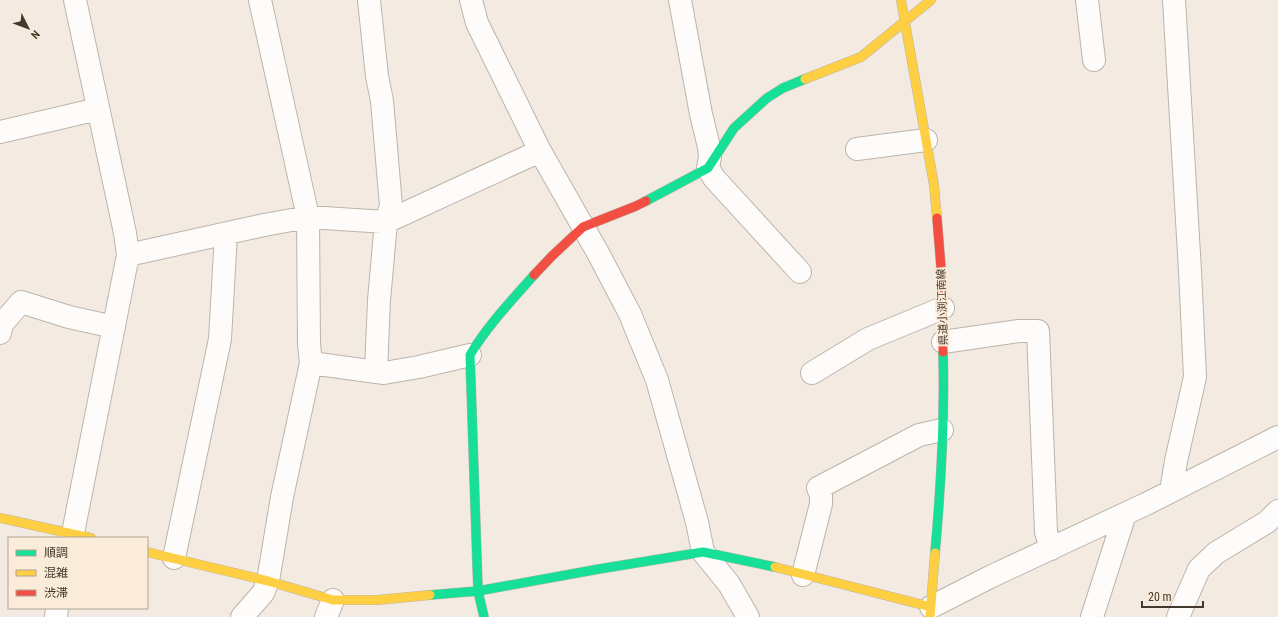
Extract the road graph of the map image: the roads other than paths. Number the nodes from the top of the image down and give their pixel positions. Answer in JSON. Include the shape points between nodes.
{"nodes":[{"id":1,"x":75,"y":0,"type":"edge"},
{"id":2,"x":260,"y":0,"type":"edge"},
{"id":3,"x":369,"y":0,"type":"edge"},
{"id":4,"x":471,"y":0,"type":"edge"},
{"id":5,"x":680,"y":0,"type":"edge"},
{"id":6,"x":901,"y":0,"type":"edge"},
{"id":7,"x":931,"y":0,"type":"edge"},
{"id":8,"x":1086,"y":0,"type":"edge"},
{"id":9,"x":1174,"y":0,"type":"edge"},
{"id":10,"x":904,"y":22,"type":"junction"},
{"id":11,"x":1094,"y":60,"type":"dead end"},
{"id":12,"x":98,"y":109,"type":"junction"},
{"id":13,"x":0,"y":132,"type":"edge"},
{"id":14,"x":926,"y":140,"type":"junction"},
{"id":15,"x":857,"y":149,"type":"dead end"},
{"id":16,"x":540,"y":152,"type":"junction"},
{"id":17,"x":708,"y":168,"type":"junction"},
{"id":18,"x":308,"y":217,"type":"junction"},
{"id":19,"x":386,"y":222,"type":"junction"},
{"id":20,"x":583,"y":227,"type":"junction"},
{"id":21,"x":226,"y":234,"type":"junction"},
{"id":22,"x":128,"y":255,"type":"junction"},
{"id":23,"x":800,"y":272,"type":"dead end"},
{"id":24,"x":943,"y":308,"type":"junction"},
{"id":25,"x":114,"y":327,"type":"junction"},
{"id":26,"x":0,"y":333,"type":"edge"},
{"id":27,"x":943,"y":342,"type":"junction"},
{"id":28,"x":470,"y":356,"type":"junction"},
{"id":29,"x":311,"y":363,"type":"junction"},
{"id":30,"x":376,"y":372,"type":"junction"},
{"id":31,"x":812,"y":372,"type":"dead end"},
{"id":32,"x":942,"y":430,"type":"junction"},
{"id":33,"x":1278,"y":437,"type":"edge"},
{"id":34,"x":1171,"y":491,"type":"junction"},
{"id":35,"x":1278,"y":511,"type":"edge"},
{"id":36,"x":1125,"y":514,"type":"junction"},
{"id":37,"x":0,"y":518,"type":"edge"},
{"id":38,"x":79,"y":537,"type":"edge"},
{"id":39,"x":1051,"y":549,"type":"junction"},
{"id":40,"x":148,"y":552,"type":"edge"},
{"id":41,"x":703,"y":552,"type":"junction"},
{"id":42,"x":174,"y":558,"type":"junction"},
{"id":43,"x":803,"y":574,"type":"junction"},
{"id":44,"x":268,"y":581,"type":"junction"},
{"id":45,"x":478,"y":591,"type":"junction"},
{"id":46,"x":329,"y":609,"type":"edge"},
{"id":47,"x":930,"y":612,"type":"edge"},
{"id":48,"x":242,"y":617,"type":"edge"},
{"id":49,"x":484,"y":617,"type":"edge"},
{"id":50,"x":748,"y":617,"type":"edge"},
{"id":51,"x":1092,"y":617,"type":"edge"},
{"id":52,"x":1178,"y":617,"type":"edge"}],
"edges":[{"from":1,"to":12,"type":"street"},
{"from":2,"to":18,"type":"street"},
{"from":3,"to":19,"type":"street","via":[[384,116],[391,206]]},
{"from":4,"to":16,"type":"street","via":[[477,23]]},
{"from":5,"to":17,"type":"street","via":[[710,157]]},
{"from":6,"to":10,"type":"street","name":"県道小渕江南線"},
{"from":7,"to":10,"type":"street"},
{"from":8,"to":11,"type":"street"},
{"from":9,"to":34,"type":"street","via":[[1195,377]]},
{"from":10,"to":14,"type":"street","name":"県道小渕江南線"},
{"from":10,"to":17,"type":"street","via":[[861,57],[783,88],[768,98],[734,128]]},
{"from":12,"to":13,"type":"street"},
{"from":12,"to":22,"type":"street"},
{"from":14,"to":15,"type":"street"},
{"from":14,"to":24,"type":"street","name":"県道小渕江南線","via":[[934,185]]},
{"from":16,"to":19,"type":"street"},
{"from":16,"to":20,"type":"street"},
{"from":17,"to":20,"type":"street","via":[[636,206]]},
{"from":17,"to":23,"type":"street","via":[[714,178]]},
{"from":18,"to":19,"type":"street"},
{"from":18,"to":21,"type":"street"},
{"from":18,"to":29,"type":"street"},
{"from":19,"to":30,"type":"street"},
{"from":20,"to":28,"type":"street","via":[[516,295],[476,343]]},
{"from":20,"to":41,"type":"street","via":[[630,314],[657,380]]},
{"from":21,"to":22,"type":"street"},
{"from":21,"to":42,"type":"street","via":[[220,339]]},
{"from":22,"to":25,"type":"street"},
{"from":24,"to":27,"type":"street","name":"県道小渕江南線"},
{"from":24,"to":31,"type":"street","via":[[868,339]]},
{"from":25,"to":26,"type":"street","via":[[69,317],[21,302],[2,324]]},
{"from":25,"to":38,"type":"street"},
{"from":27,"to":32,"type":"street","name":"県道小渕江南線"},
{"from":27,"to":39,"type":"street","via":[[1019,331],[1038,331],[1046,532]]},
{"from":28,"to":30,"type":"street","via":[[398,371]]},
{"from":28,"to":45,"type":"street"},
{"from":29,"to":30,"type":"street"},
{"from":29,"to":44,"type":"street","via":[[282,497]]},
{"from":32,"to":43,"type":"street","via":[[919,435],[818,488],[821,504]]},
{"from":32,"to":47,"type":"street","name":"県道小渕江南線","via":[[939,512]]},
{"from":33,"to":34,"type":"street"},
{"from":34,"to":36,"type":"street"},
{"from":35,"to":52,"type":"street","via":[[1267,522],[1216,553],[1199,569]]},
{"from":36,"to":39,"type":"street"},
{"from":36,"to":51,"type":"street"},
{"from":37,"to":38,"type":"street"},
{"from":39,"to":47,"type":"street","via":[[992,576]]},
{"from":40,"to":42,"type":"street"},
{"from":41,"to":43,"type":"street"},
{"from":41,"to":45,"type":"street"},
{"from":41,"to":50,"type":"street","via":[[729,584]]},
{"from":42,"to":44,"type":"street"},
{"from":43,"to":47,"type":"street"},
{"from":44,"to":46,"type":"street"},
{"from":44,"to":48,"type":"street","via":[[263,593]]},
{"from":45,"to":46,"type":"street","via":[[377,600]]},
{"from":45,"to":49,"type":"street"}]}
